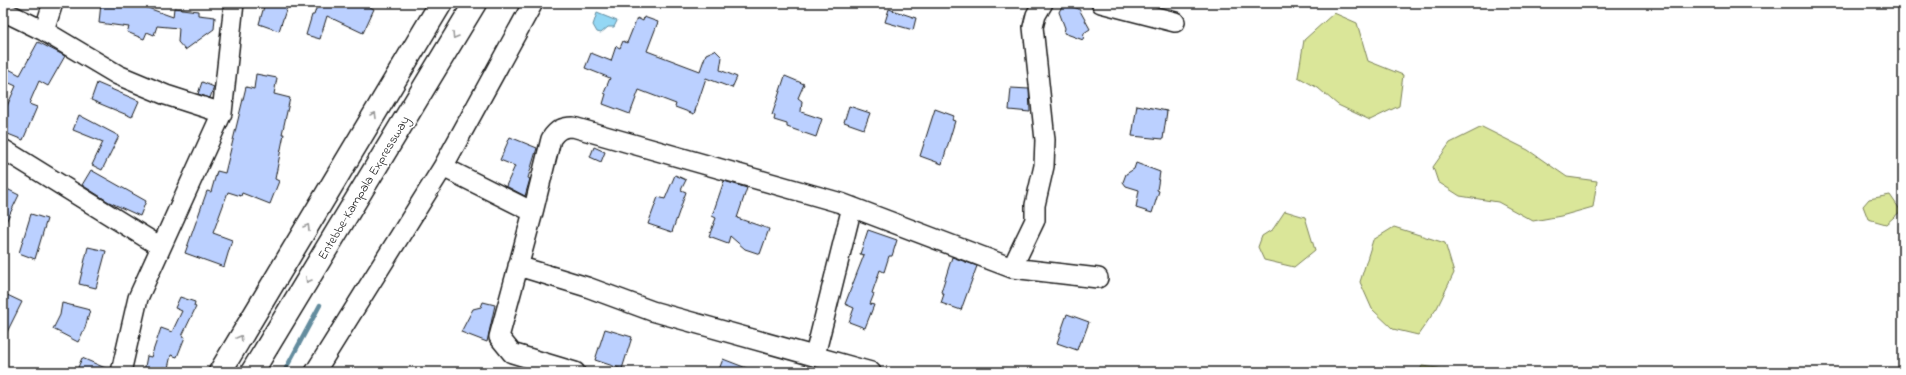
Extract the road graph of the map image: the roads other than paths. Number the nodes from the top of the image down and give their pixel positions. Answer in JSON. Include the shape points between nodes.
{"nodes":[{"id":1,"x":53,"y":3,"type":"edge"},
{"id":2,"x":234,"y":3,"type":"edge"},
{"id":3,"x":442,"y":3,"type":"edge"},
{"id":4,"x":475,"y":3,"type":"edge"},
{"id":5,"x":533,"y":3,"type":"edge"},
{"id":6,"x":1043,"y":3,"type":"edge"},
{"id":7,"x":1101,"y":3,"type":"edge"},
{"id":8,"x":3,"y":11,"type":"edge"},
{"id":9,"x":1175,"y":22,"type":"dead end"},
{"id":10,"x":44,"y":31,"type":"junction"},
{"id":11,"x":222,"y":113,"type":"junction"},
{"id":12,"x":3,"y":149,"type":"edge"},
{"id":13,"x":443,"y":167,"type":"junction"},
{"id":14,"x":852,"y":207,"type":"junction"},
{"id":15,"x":534,"y":212,"type":"junction"},
{"id":16,"x":161,"y":247,"type":"junction"},
{"id":17,"x":518,"y":266,"type":"junction"},
{"id":18,"x":1012,"y":268,"type":"junction"},
{"id":19,"x":1098,"y":278,"type":"dead end"},
{"id":20,"x":816,"y":355,"type":"junction"},
{"id":21,"x":121,"y":372,"type":"edge"},
{"id":22,"x":220,"y":372,"type":"edge"},
{"id":23,"x":252,"y":372,"type":"edge"},
{"id":24,"x":315,"y":372,"type":"edge"},
{"id":25,"x":575,"y":372,"type":"edge"},
{"id":26,"x":871,"y":372,"type":"edge"}],
"edges":[{"from":1,"to":10,"type":"street"},
{"from":2,"to":11,"type":"street"},
{"from":22,"to":3,"type":"highway","one_way":true},
{"from":4,"to":23,"type":"highway","name":"Entebbe-Kampala Expressway","one_way":true},
{"from":5,"to":13,"type":"street"},
{"from":6,"to":18,"type":"street","via":[[1033,27],[1045,140],[1044,166],[1035,205],[1035,220]]},
{"from":7,"to":9,"type":"street"},
{"from":8,"to":10,"type":"street"},
{"from":10,"to":11,"type":"street","via":[[118,74],[166,95]]},
{"from":11,"to":16,"type":"street"},
{"from":12,"to":16,"type":"street"},
{"from":13,"to":15,"type":"street"},
{"from":13,"to":24,"type":"street"},
{"from":14,"to":15,"type":"street","via":[[573,127],[565,127],[555,132],[551,139]]},
{"from":14,"to":18,"type":"street"},
{"from":14,"to":20,"type":"street"},
{"from":15,"to":17,"type":"street"},
{"from":16,"to":21,"type":"street","via":[[134,310]]},
{"from":17,"to":20,"type":"street","via":[[660,313]]},
{"from":17,"to":25,"type":"street","via":[[499,337],[512,353]]},
{"from":18,"to":19,"type":"street"},
{"from":20,"to":26,"type":"street"}]}
